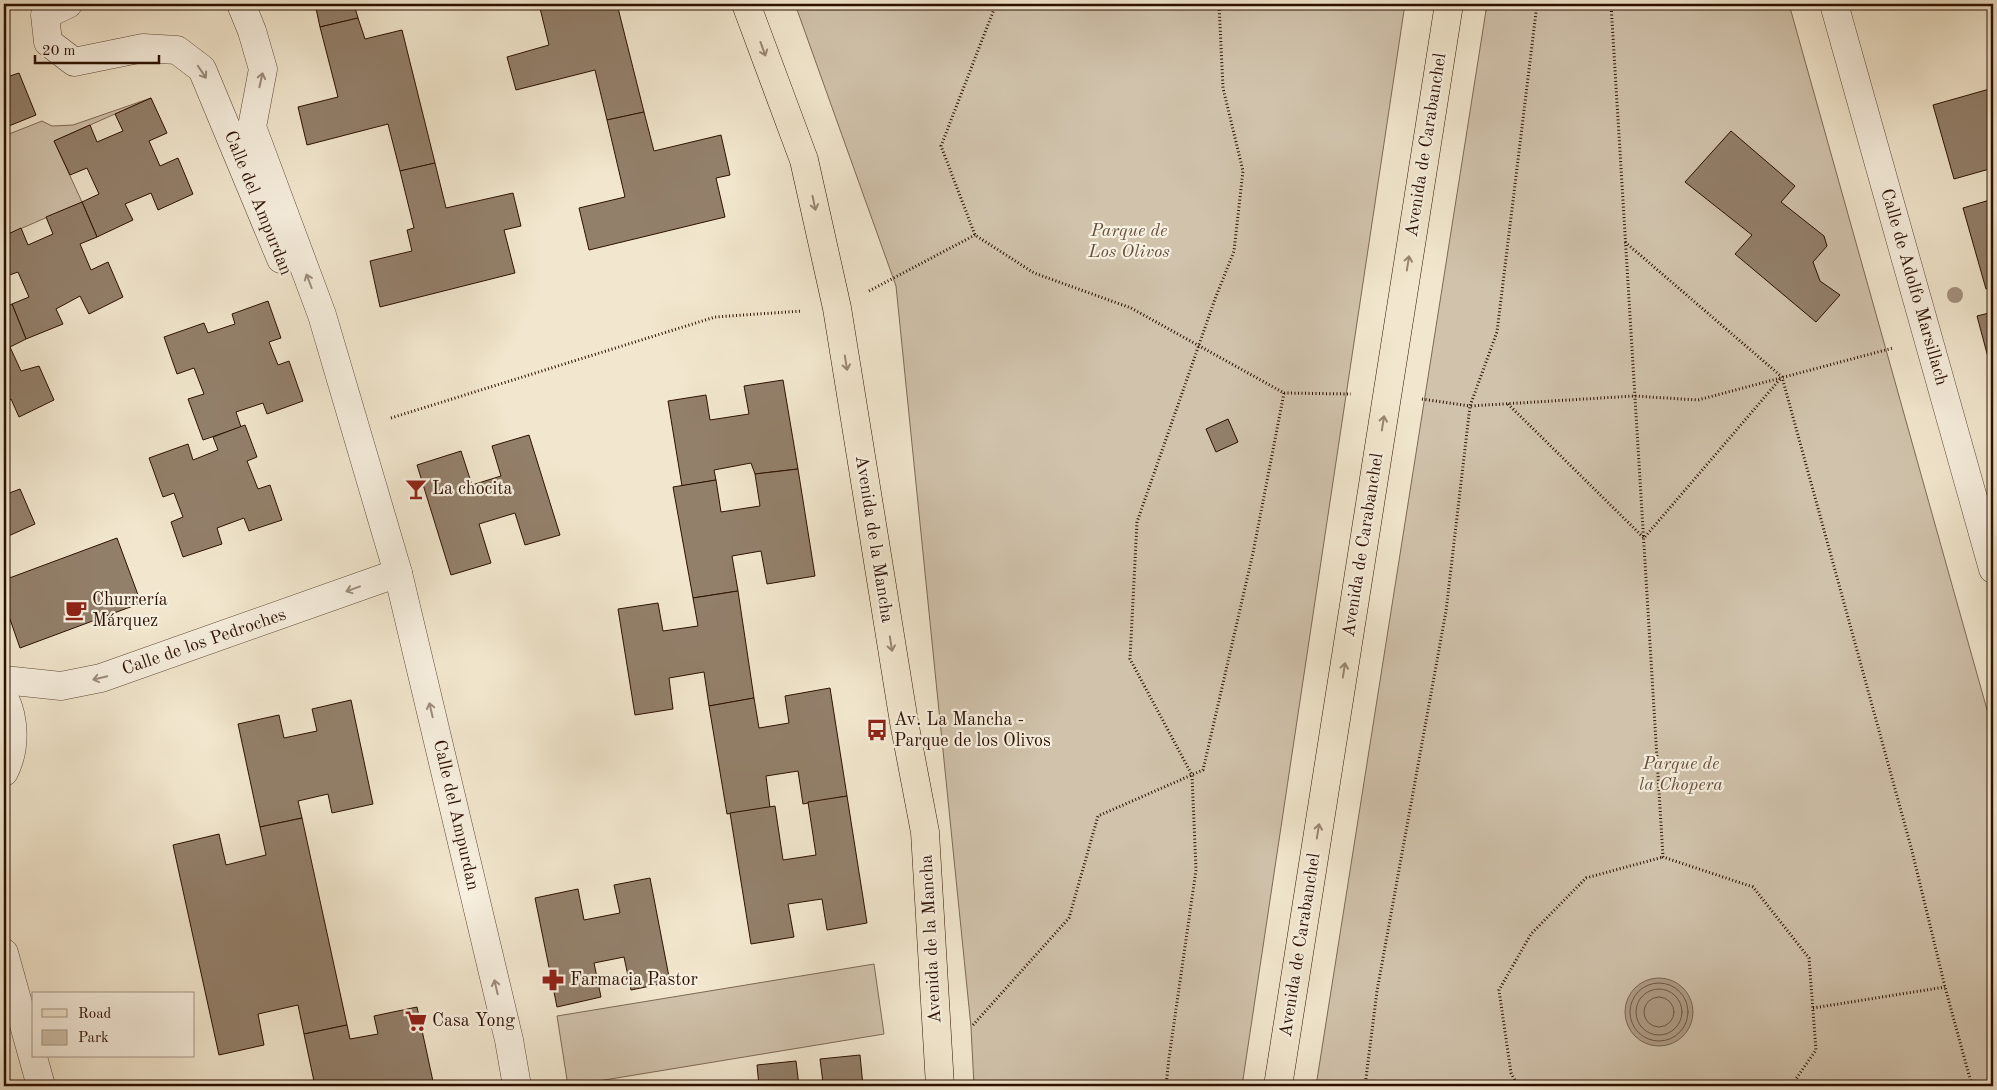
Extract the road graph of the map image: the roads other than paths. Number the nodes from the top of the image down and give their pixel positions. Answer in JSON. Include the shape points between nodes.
{"nodes":[{"id":1,"x":68,"y":4,"type":"edge"},
{"id":2,"x":241,"y":4,"type":"edge"},
{"id":3,"x":746,"y":4,"type":"edge"},
{"id":4,"x":1449,"y":4,"type":"edge"},
{"id":5,"x":1834,"y":4,"type":"edge"},
{"id":6,"x":390,"y":545,"type":"junction"},
{"id":7,"x":1993,"y":570,"type":"edge"},
{"id":8,"x":398,"y":573,"type":"junction"},
{"id":9,"x":4,"y":680,"type":"edge"},
{"id":10,"x":4,"y":697,"type":"edge"},
{"id":11,"x":4,"y":772,"type":"edge"},
{"id":12,"x":4,"y":953,"type":"edge"},
{"id":13,"x":32,"y":1054,"type":"edge"},
{"id":14,"x":33,"y":1058,"type":"edge"},
{"id":15,"x":41,"y":1086,"type":"edge"},
{"id":16,"x":517,"y":1086,"type":"edge"},
{"id":17,"x":940,"y":1086,"type":"edge"},
{"id":18,"x":1278,"y":1086,"type":"edge"}],
"edges":[{"from":1,"to":6,"type":"street","name":"Calle del Ampurdan","one_way":true,"via":[[45,14],[48,42],[74,62],[143,48],[177,50],[202,70],[301,309]]},
{"from":6,"to":2,"type":"street","name":"Calle del Ampurdan","one_way":true,"via":[[322,315],[252,128],[263,69]]},
{"from":3,"to":17,"type":"main road","name":"Avenida de la Mancha","one_way":true,"via":[[804,160],[837,308],[925,832]]},
{"from":18,"to":4,"type":"main road","name":"Avenida de Carabanchel","one_way":true},
{"from":5,"to":7,"type":"street","name":"Calle de Adolfo Marsillach"},
{"from":6,"to":8,"type":"street","name":"Calle del Ampurdan"},
{"from":8,"to":9,"type":"street","name":"Calle de los Pedroches","one_way":true,"via":[[101,678],[62,686]]},
{"from":16,"to":8,"type":"street","name":"Calle del Ampurdan","one_way":true},
{"from":10,"to":11,"type":"street","via":[[12,720],[12,743]]},
{"from":12,"to":13,"type":"street"},
{"from":14,"to":15,"type":"street"}]}
